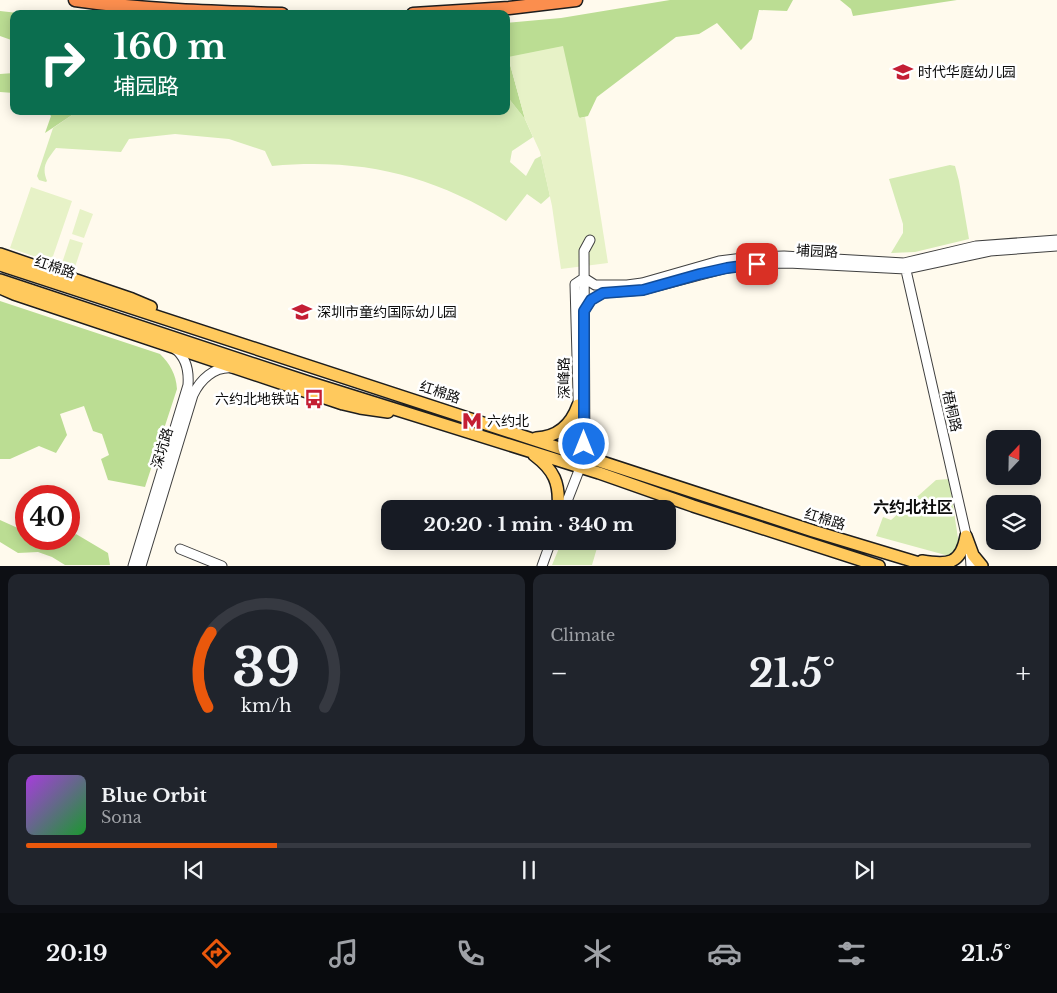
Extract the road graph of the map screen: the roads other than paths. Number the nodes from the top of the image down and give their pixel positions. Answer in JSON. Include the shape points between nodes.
{"nodes":[{"id":1,"x":75,"y":0,"type":"edge"},
{"id":2,"x":576,"y":0,"type":"edge"},
{"id":3,"x":180,"y":10,"type":"edge"},
{"id":4,"x":477,"y":10,"type":"edge"},
{"id":5,"x":590,"y":240,"type":"dead end"},
{"id":6,"x":1057,"y":240,"type":"edge"},
{"id":7,"x":1057,"y":246,"type":"edge"},
{"id":8,"x":0,"y":254,"type":"edge"},
{"id":9,"x":0,"y":265,"type":"edge"},
{"id":10,"x":905,"y":266,"type":"junction"},
{"id":11,"x":584,"y":278,"type":"junction"},
{"id":12,"x":0,"y":280,"type":"edge"},
{"id":13,"x":0,"y":288,"type":"edge"},
{"id":14,"x":584,"y":311,"type":"junction"},
{"id":15,"x":188,"y":326,"type":"junction"},
{"id":16,"x":173,"y":347,"type":"junction"},
{"id":17,"x":240,"y":369,"type":"junction"},
{"id":18,"x":578,"y":405,"type":"junction"},
{"id":19,"x":412,"y":415,"type":"junction"},
{"id":20,"x":532,"y":438,"type":"junction"},
{"id":21,"x":521,"y":449,"type":"junction"},
{"id":22,"x":582,"y":454,"type":"junction"},
{"id":23,"x":577,"y":466,"type":"junction"},
{"id":24,"x":559,"y":500,"type":"edge"},
{"id":25,"x":562,"y":500,"type":"edge"},
{"id":26,"x":567,"y":500,"type":"edge"},
{"id":27,"x":966,"y":536,"type":"junction"},
{"id":28,"x":180,"y":548,"type":"dead end"},
{"id":29,"x":542,"y":550,"type":"edge"},
{"id":30,"x":548,"y":550,"type":"edge"},
{"id":31,"x":904,"y":558,"type":"junction"},
{"id":32,"x":133,"y":566,"type":"edge"},
{"id":33,"x":141,"y":566,"type":"edge"},
{"id":34,"x":222,"y":566,"type":"edge"},
{"id":35,"x":536,"y":566,"type":"edge"},
{"id":36,"x":542,"y":566,"type":"edge"},
{"id":37,"x":879,"y":566,"type":"edge"},
{"id":38,"x":929,"y":566,"type":"edge"},
{"id":39,"x":971,"y":566,"type":"edge"},
{"id":40,"x":982,"y":566,"type":"edge"}],
"edges":[{"from":1,"to":3,"type":"highway"},
{"from":2,"to":4,"type":"highway"},
{"from":5,"to":11,"type":"street","name":"深峰路","via":[[584,251]]},
{"from":6,"to":10,"type":"street","name":"埔园路","via":[[976,246]]},
{"from":7,"to":10,"type":"street","name":"埔园路","via":[[990,251]]},
{"from":8,"to":15,"type":"main road","via":[[132,299]]},
{"from":9,"to":15,"type":"main road","name":"红棉路"},
{"from":10,"to":11,"type":"street","name":"埔园路","via":[[810,257],[750,257],[719,261],[627,285],[596,285]]},
{"from":10,"to":14,"type":"street","name":"埔园路","via":[[788,263],[727,268],[643,290],[603,293],[591,300]]},
{"from":10,"to":27,"type":"street","name":"梧桐路"},
{"from":11,"to":14,"type":"street","name":"深峰路"},
{"from":11,"to":18,"type":"street","name":"深峰路","via":[[575,284]]},
{"from":12,"to":19,"type":"main road","name":"红棉路"},
{"from":13,"to":16,"type":"main road"},
{"from":14,"to":22,"type":"street","name":"深峰路"},
{"from":15,"to":20,"type":"main road","name":"红棉路"},
{"from":16,"to":17,"type":"main road"},
{"from":16,"to":32,"type":"street","name":"深坑路","via":[[187,366],[188,385]]},
{"from":17,"to":19,"type":"main road","via":[[360,408]]},
{"from":17,"to":33,"type":"street","name":"深坑路","via":[[220,369],[197,386]]},
{"from":18,"to":20,"type":"main road","via":[[574,416],[561,431],[544,438]]},
{"from":18,"to":22,"type":"street","name":"深峰路"},
{"from":19,"to":21,"type":"main road","name":"红棉路"},
{"from":20,"to":22,"type":"main road","name":"红棉路"},
{"from":21,"to":23,"type":"main road","name":"红棉路"},
{"from":21,"to":24,"type":"main road","via":[[534,455],[553,474]]},
{"from":22,"to":23,"type":"street","name":"深峰路"},
{"from":22,"to":31,"type":"main road","name":"红棉路"},
{"from":23,"to":25,"type":"street","name":"深峰路"},
{"from":23,"to":26,"type":"street","name":"深峰路"},
{"from":23,"to":37,"type":"main road","name":"红棉路"},
{"from":27,"to":31,"type":"main road","via":[[959,556],[947,563]]},
{"from":27,"to":39,"type":"street","name":"梧桐路"},
{"from":27,"to":40,"type":"main road"},
{"from":28,"to":34,"type":"street"},
{"from":29,"to":35,"type":"street"},
{"from":30,"to":36,"type":"street"},
{"from":31,"to":38,"type":"main road","name":"红棉路"}]}
